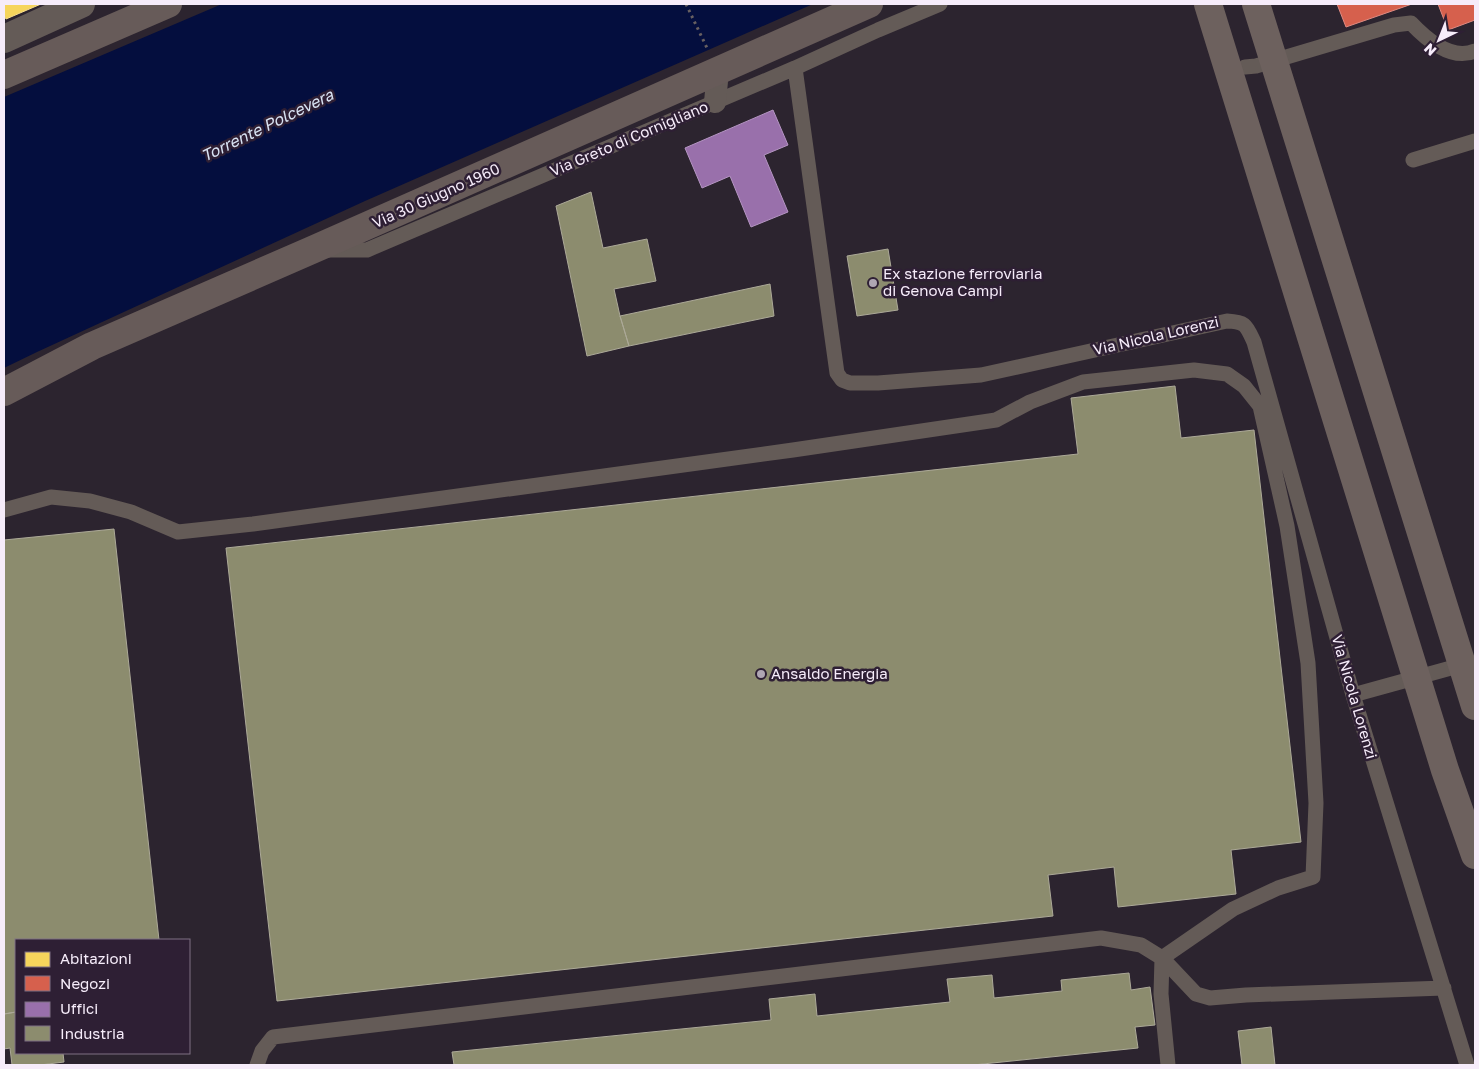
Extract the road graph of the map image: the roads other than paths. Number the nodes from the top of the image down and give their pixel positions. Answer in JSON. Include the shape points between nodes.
{"nodes":[{"id":1,"x":82,"y":4,"type":"edge"},
{"id":2,"x":168,"y":4,"type":"edge"},
{"id":3,"x":869,"y":4,"type":"edge"},
{"id":4,"x":940,"y":4,"type":"edge"},
{"id":5,"x":1208,"y":4,"type":"edge"},
{"id":6,"x":1256,"y":4,"type":"edge"},
{"id":7,"x":4,"y":40,"type":"edge"},
{"id":8,"x":1475,"y":51,"type":"edge"},
{"id":9,"x":714,"y":63,"type":"junction"},
{"id":10,"x":1245,"y":67,"type":"dead end"},
{"id":11,"x":795,"y":68,"type":"junction"},
{"id":12,"x":4,"y":75,"type":"edge"},
{"id":13,"x":715,"y":102,"type":"junction"},
{"id":14,"x":1475,"y":141,"type":"edge"},
{"id":15,"x":1413,"y":160,"type":"dead end"},
{"id":16,"x":312,"y":250,"type":"junction"},
{"id":17,"x":4,"y":392,"type":"edge"},
{"id":18,"x":4,"y":510,"type":"edge"},
{"id":19,"x":1475,"y":662,"type":"edge"},
{"id":20,"x":1352,"y":695,"type":"junction"},
{"id":21,"x":1475,"y":706,"type":"edge"},
{"id":22,"x":1475,"y":855,"type":"edge"},
{"id":23,"x":1162,"y":958,"type":"junction"},
{"id":24,"x":1444,"y":988,"type":"junction"},
{"id":25,"x":257,"y":1065,"type":"edge"},
{"id":26,"x":1168,"y":1065,"type":"edge"},
{"id":27,"x":1467,"y":1065,"type":"edge"}],
"edges":[{"from":1,"to":7,"type":"street"},
{"from":2,"to":12,"type":"main road"},
{"from":3,"to":9,"type":"main road","name":"Via 30 Giugno 1960"},
{"from":4,"to":11,"type":"lane","name":"Via Greto di Cornigliano"},
{"from":5,"to":22,"type":"highway","bridge":true,"via":[[1445,770]]},
{"from":6,"to":21,"type":"highway","bridge":true},
{"from":8,"to":10,"type":"lane","via":[[1468,54],[1448,52],[1411,23]]},
{"from":9,"to":13,"type":"street"},
{"from":9,"to":16,"type":"main road","name":"Via 30 Giugno 1960"},
{"from":11,"to":13,"type":"lane","name":"Via Greto di Cornigliano"},
{"from":11,"to":20,"type":"lane","name":"Via Nicola Lorenzi","via":[[830,330],[837,372],[842,380],[878,383],[981,375],[1227,321],[1240,322],[1248,329],[1254,342]]},
{"from":13,"to":16,"type":"lane","name":"Via Greto di Cornigliano","via":[[367,250]]},
{"from":14,"to":15,"type":"lane"},
{"from":16,"to":17,"type":"main road","name":"Via 30 Giugno 1960","via":[[92,346]]},
{"from":18,"to":23,"type":"lane","via":[[51,497],[90,501],[131,512],[178,532],[253,524],[996,420],[1030,402],[1083,382],[1194,370],[1227,374],[1244,386],[1260,406],[1287,526],[1308,663],[1316,803],[1312,877],[1278,888],[1233,909]]},
{"from":19,"to":20,"type":"lane"},
{"from":20,"to":24,"type":"lane","name":"Via Nicola Lorenzi"},
{"from":23,"to":24,"type":"lane","via":[[1196,994],[1210,998]]},
{"from":23,"to":25,"type":"lane","via":[[1141,945],[1091,939],[273,1037],[262,1051]]},
{"from":23,"to":26,"type":"lane","via":[[1161,994]]},
{"from":24,"to":27,"type":"lane","name":"Via Nicola Lorenzi"}]}
